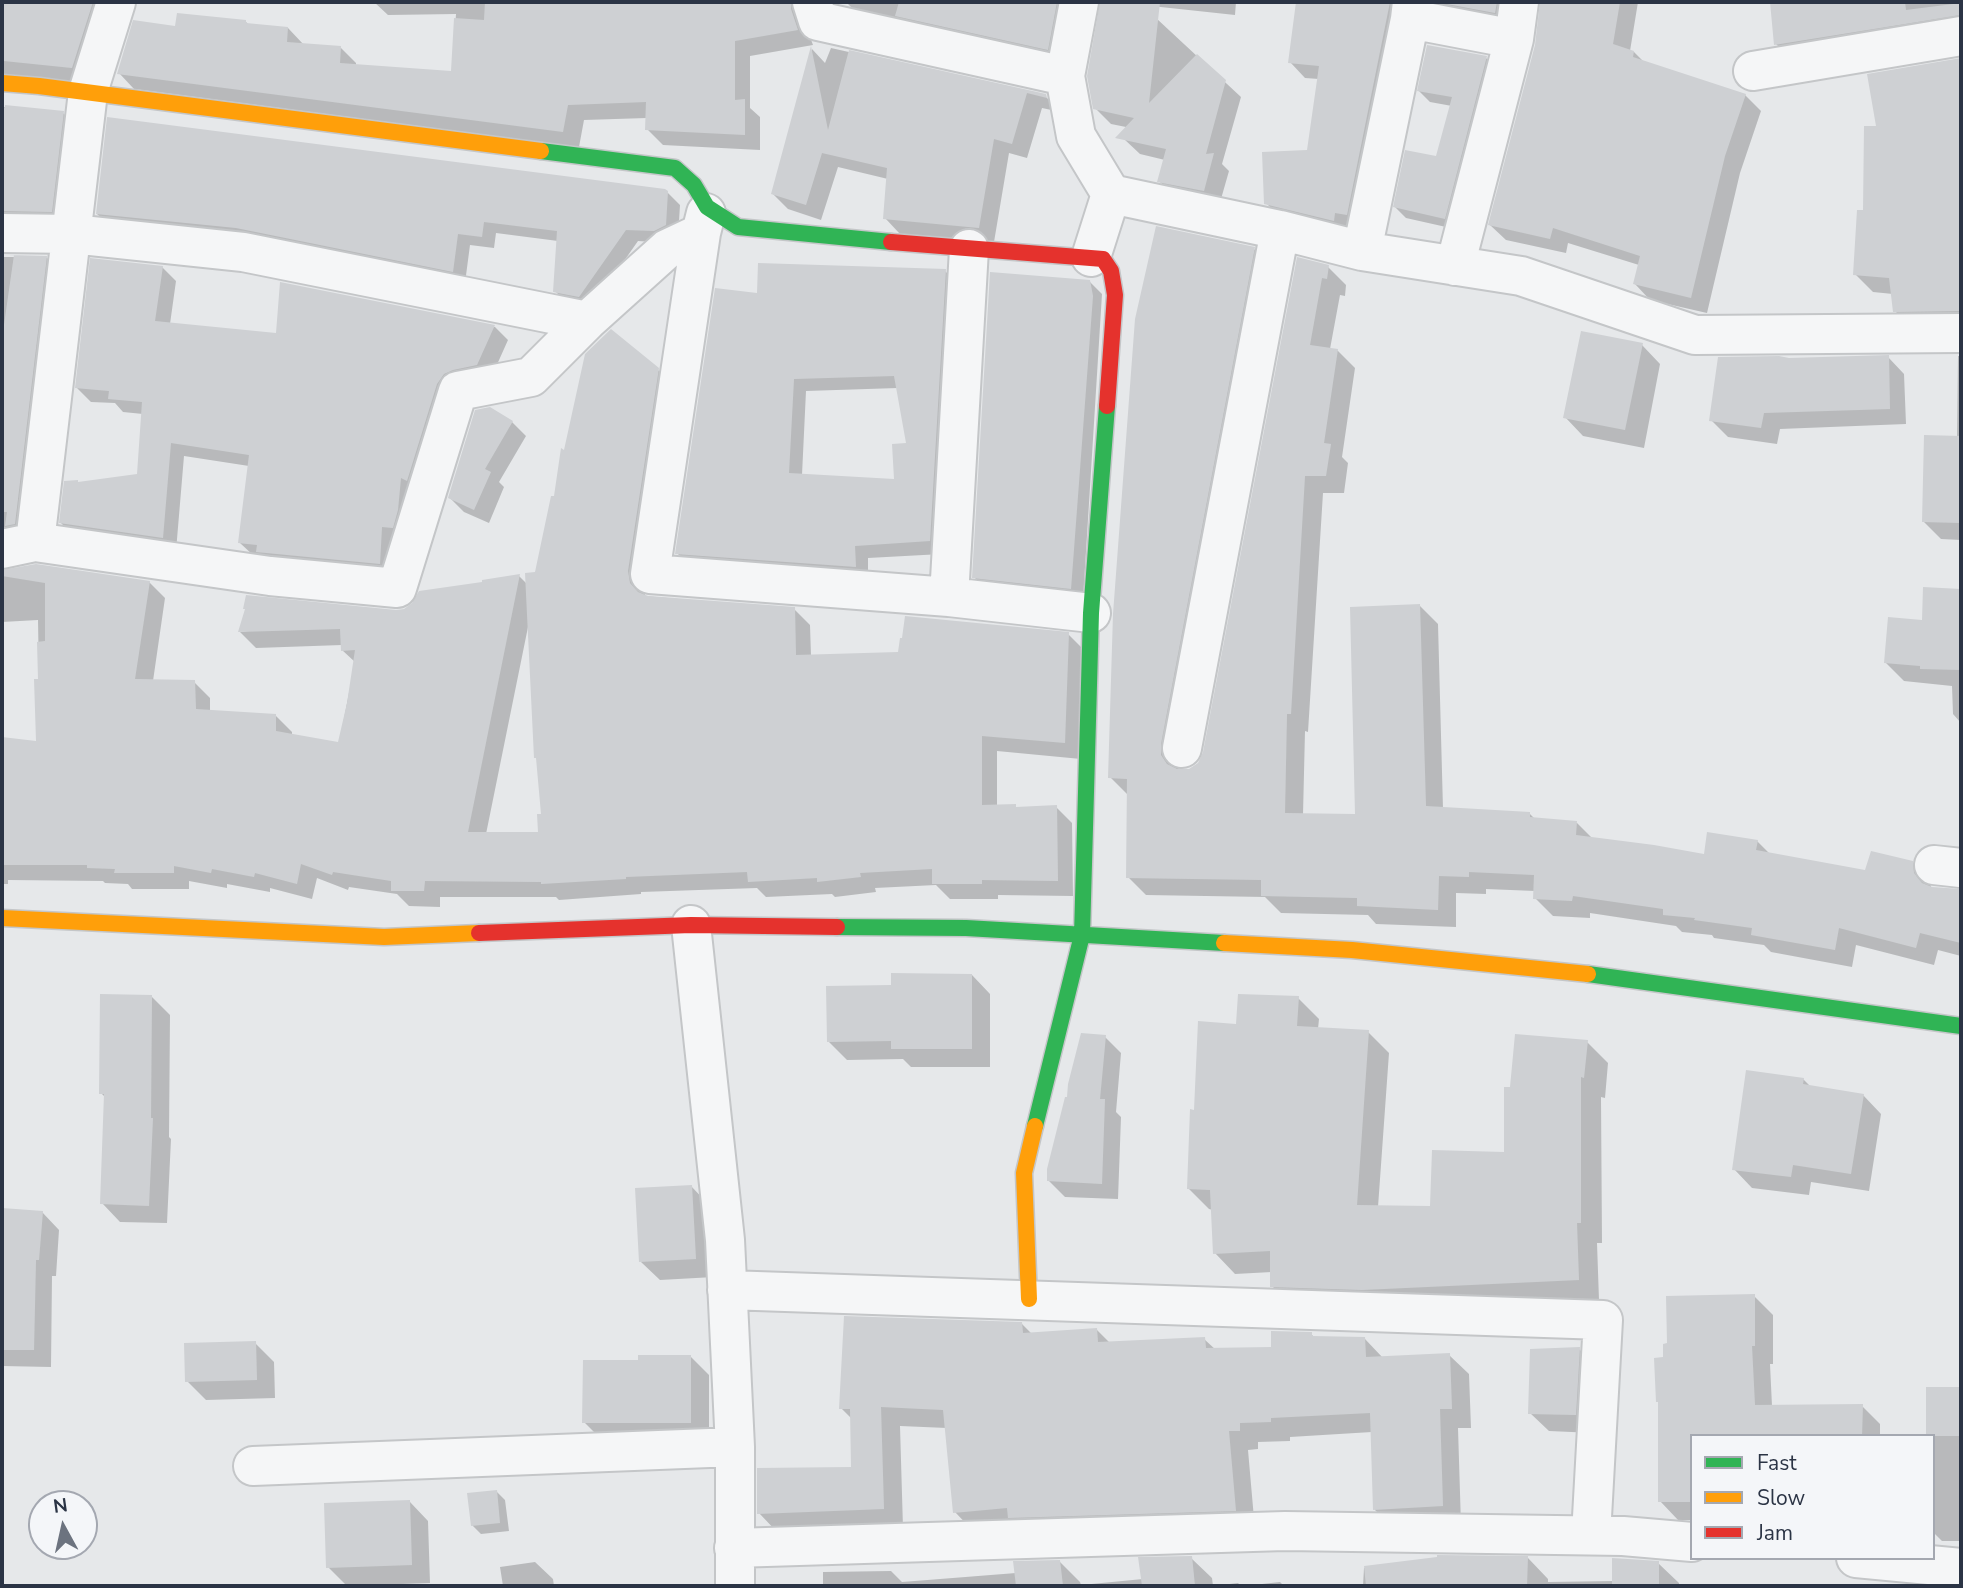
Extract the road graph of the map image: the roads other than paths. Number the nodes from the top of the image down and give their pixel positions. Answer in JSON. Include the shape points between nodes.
{"nodes":[{"id":1,"x":116,"y":2,"type":"edge"},
{"id":2,"x":812,"y":2,"type":"edge"},
{"id":3,"x":1079,"y":2,"type":"edge"},
{"id":4,"x":1519,"y":2,"type":"edge"},
{"id":5,"x":1411,"y":10,"type":"edge"},
{"id":6,"x":1961,"y":36,"type":"edge"},
{"id":7,"x":1514,"y":39,"type":"junction"},
{"id":8,"x":1754,"y":71,"type":"dead end"},
{"id":9,"x":1065,"y":76,"type":"junction"},
{"id":10,"x":2,"y":83,"type":"edge"},
{"id":11,"x":88,"y":92,"type":"junction"},
{"id":12,"x":1111,"y":194,"type":"junction"},
{"id":13,"x":704,"y":220,"type":"junction"},
{"id":14,"x":1280,"y":230,"type":"junction"},
{"id":15,"x":2,"y":233,"type":"edge"},
{"id":16,"x":72,"y":234,"type":"junction"},
{"id":17,"x":969,"y":249,"type":"junction"},
{"id":18,"x":1362,"y":251,"type":"junction"},
{"id":19,"x":1091,"y":257,"type":"junction"},
{"id":20,"x":1455,"y":266,"type":"junction"},
{"id":21,"x":587,"y":321,"type":"junction"},
{"id":22,"x":1961,"y":333,"type":"edge"},
{"id":23,"x":18,"y":545,"type":"edge"},
{"id":24,"x":949,"y":597,"type":"junction"},
{"id":25,"x":1091,"y":613,"type":"junction"},
{"id":26,"x":1182,"y":748,"type":"dead end"},
{"id":27,"x":2,"y":918,"type":"edge"},
{"id":28,"x":691,"y":925,"type":"junction"},
{"id":29,"x":1082,"y":934,"type":"junction"},
{"id":30,"x":1961,"y":1026,"type":"edge"},
{"id":31,"x":727,"y":1290,"type":"junction"},
{"id":32,"x":1029,"y":1299,"type":"junction"},
{"id":33,"x":735,"y":1447,"type":"junction"},
{"id":34,"x":253,"y":1466,"type":"dead end"},
{"id":35,"x":1591,"y":1535,"type":"junction"},
{"id":36,"x":1690,"y":1542,"type":"edge"},
{"id":37,"x":734,"y":1548,"type":"junction"},
{"id":38,"x":1877,"y":1560,"type":"edge"},
{"id":39,"x":1961,"y":1568,"type":"edge"},
{"id":40,"x":735,"y":1586,"type":"edge"}],
"edges":[{"from":1,"to":11,"type":"street"},
{"from":2,"to":9,"type":"street","via":[[818,21]]},
{"from":3,"to":9,"type":"street"},
{"from":4,"to":7,"type":"street"},
{"from":5,"to":7,"type":"street"},
{"from":5,"to":18,"type":"street"},
{"from":6,"to":8,"type":"street"},
{"from":7,"to":20,"type":"street"},
{"from":9,"to":12,"type":"street","via":[[1076,136]]},
{"from":10,"to":11,"type":"street"},
{"from":11,"to":13,"type":"street","via":[[675,168],[694,185]]},
{"from":11,"to":16,"type":"street"},
{"from":12,"to":14,"type":"street"},
{"from":12,"to":19,"type":"street"},
{"from":13,"to":17,"type":"street"},
{"from":13,"to":21,"type":"street"},
{"from":13,"to":24,"type":"street","via":[[650,574]]},
{"from":14,"to":18,"type":"street"},
{"from":14,"to":26,"type":"street"},
{"from":15,"to":16,"type":"street"},
{"from":16,"to":21,"type":"street","via":[[243,252]]},
{"from":16,"to":23,"type":"street"},
{"from":17,"to":19,"type":"street"},
{"from":17,"to":24,"type":"street"},
{"from":18,"to":20,"type":"street"},
{"from":19,"to":25,"type":"street","via":[[1103,259],[1111,271],[1115,295]]},
{"from":20,"to":22,"type":"street","via":[[1521,276],[1695,335]]},
{"from":21,"to":23,"type":"street","via":[[531,377],[458,391],[397,587]]},
{"from":24,"to":25,"type":"street"},
{"from":25,"to":29,"type":"street"},
{"from":27,"to":28,"type":"street","via":[[384,937]]},
{"from":28,"to":29,"type":"street"},
{"from":28,"to":31,"type":"street"},
{"from":29,"to":30,"type":"street","via":[[1352,950],[1612,976]]},
{"from":29,"to":32,"type":"street","via":[[1024,1173]]},
{"from":31,"to":32,"type":"street"},
{"from":31,"to":33,"type":"street"},
{"from":32,"to":35,"type":"street","via":[[1603,1320]]},
{"from":33,"to":34,"type":"street"},
{"from":33,"to":37,"type":"street"},
{"from":35,"to":36,"type":"street"},
{"from":35,"to":37,"type":"street","via":[[1285,1531]]},
{"from":37,"to":40,"type":"street"},
{"from":38,"to":39,"type":"street"}]}
